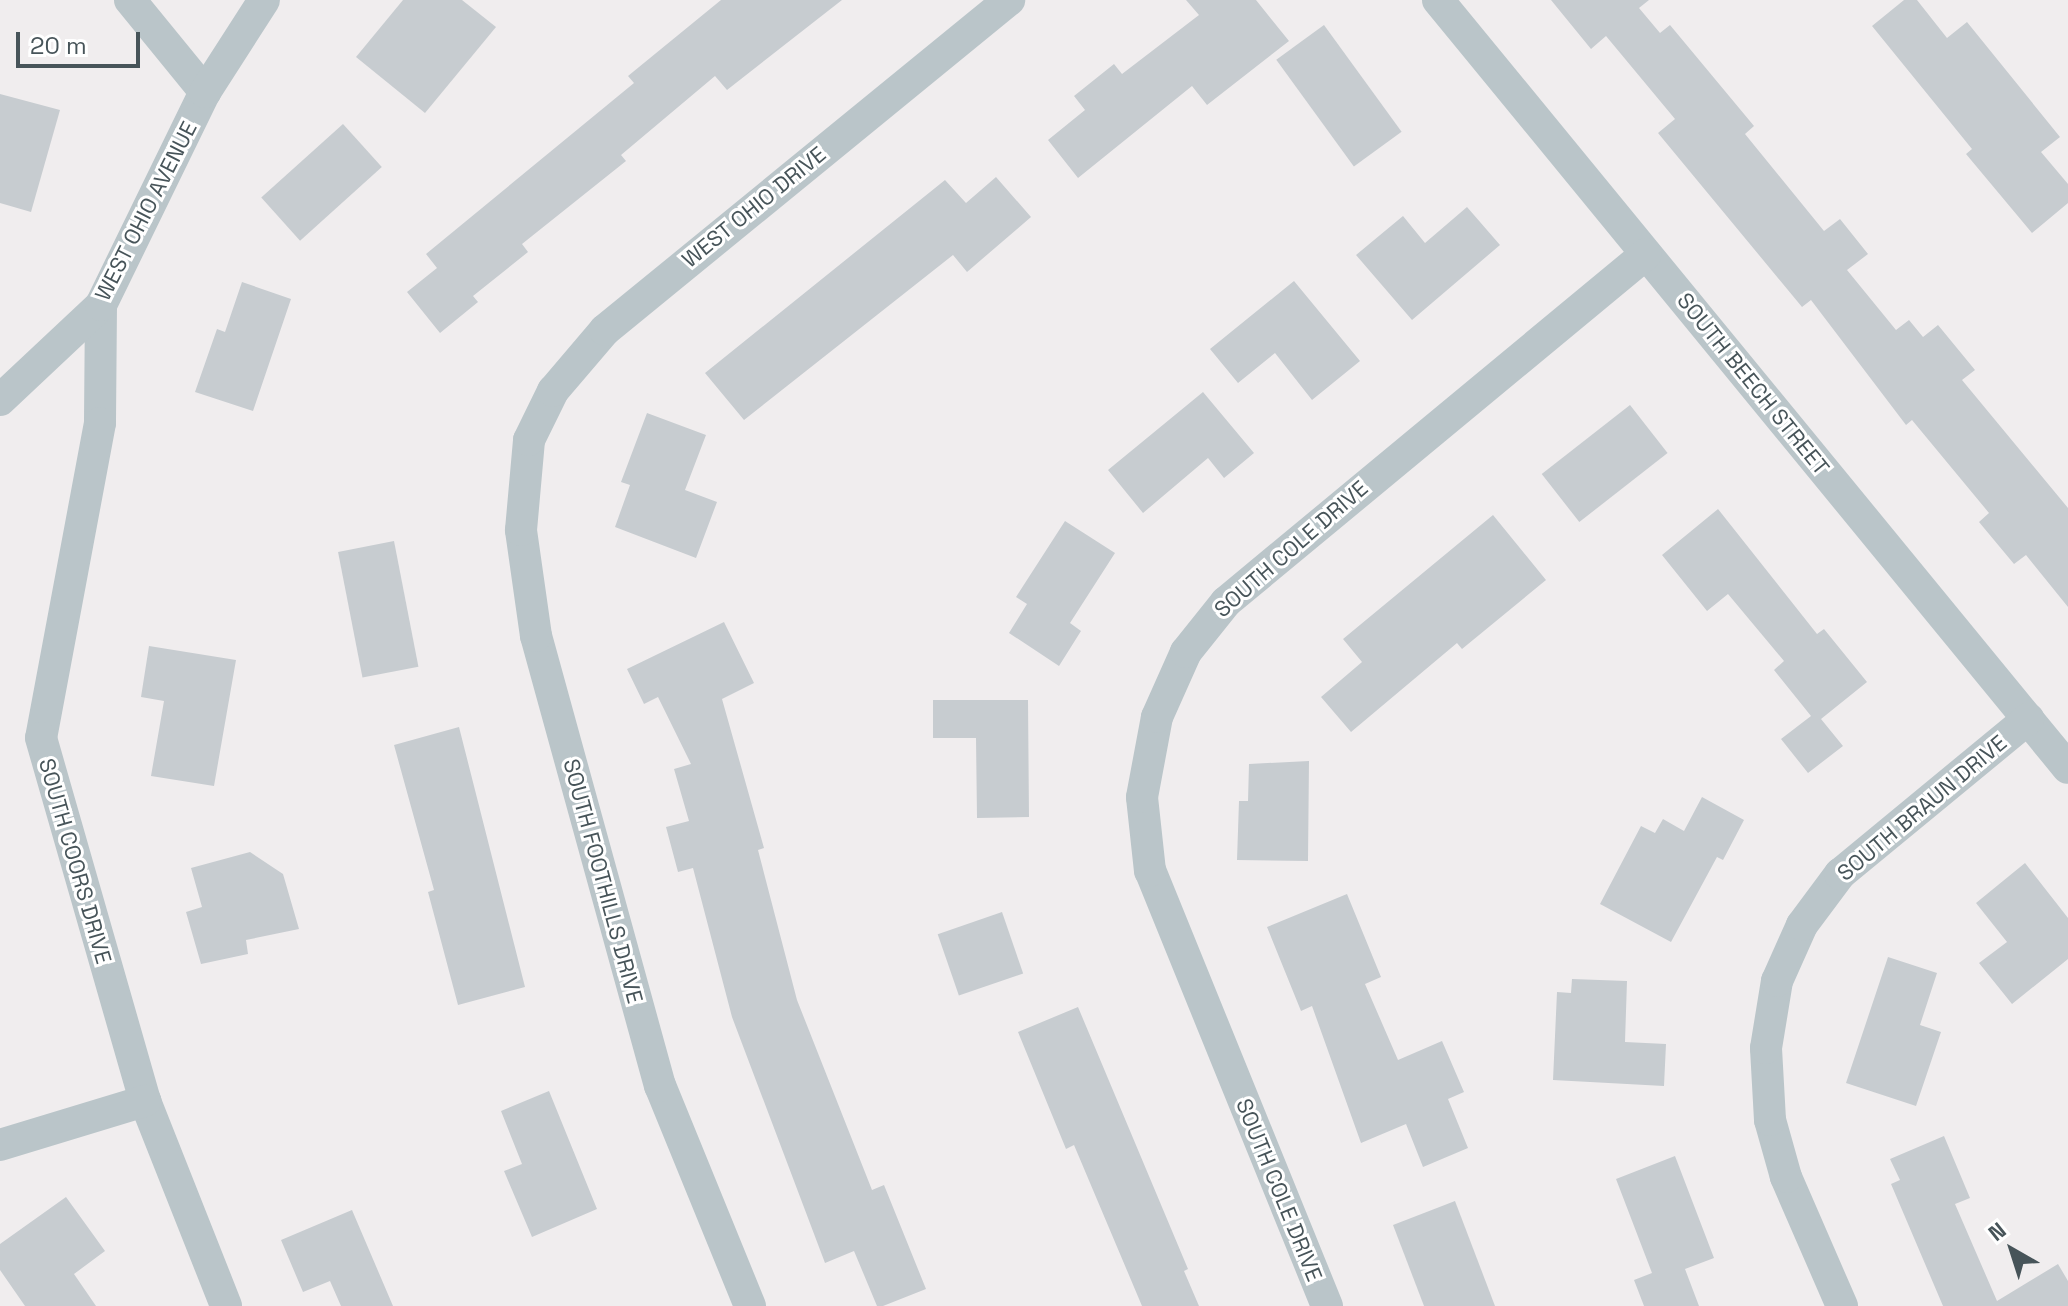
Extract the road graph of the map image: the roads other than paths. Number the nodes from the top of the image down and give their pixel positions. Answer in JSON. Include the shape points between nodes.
{"nodes":[{"id":1,"x":130,"y":0,"type":"edge"},
{"id":2,"x":264,"y":0,"type":"edge"},
{"id":3,"x":1009,"y":0,"type":"edge"},
{"id":4,"x":1438,"y":0,"type":"edge"},
{"id":5,"x":205,"y":92,"type":"junction"},
{"id":6,"x":1646,"y":254,"type":"junction"},
{"id":7,"x":101,"y":305,"type":"junction"},
{"id":8,"x":0,"y":400,"type":"edge"},
{"id":9,"x":529,"y":440,"type":"joint"},
{"id":10,"x":2028,"y":719,"type":"junction"},
{"id":11,"x":2068,"y":768,"type":"edge"},
{"id":12,"x":145,"y":1101,"type":"junction"},
{"id":13,"x":0,"y":1145,"type":"edge"},
{"id":14,"x":226,"y":1306,"type":"edge"},
{"id":15,"x":750,"y":1306,"type":"edge"},
{"id":16,"x":1327,"y":1306,"type":"edge"},
{"id":17,"x":1842,"y":1306,"type":"edge"}],
"edges":[{"from":1,"to":5,"type":"street"},
{"from":2,"to":5,"type":"street","name":"WEST OHIO AVENUE"},
{"from":3,"to":9,"type":"street","name":"WEST OHIO DRIVE","via":[[605,330],[553,391]]},
{"from":4,"to":6,"type":"street","name":"SOUTH BEECH STREET"},
{"from":5,"to":7,"type":"street","name":"WEST OHIO AVENUE"},
{"from":6,"to":10,"type":"street","name":"SOUTH BEECH STREET"},
{"from":6,"to":16,"type":"street","name":"SOUTH COLE DRIVE","via":[[1226,602],[1186,652],[1157,717],[1142,797],[1150,871]]},
{"from":7,"to":8,"type":"street","name":"WEST OHIO AVENUE"},
{"from":7,"to":12,"type":"street","name":"SOUTH COORS DRIVE","via":[[100,423],[41,738]]},
{"from":9,"to":15,"type":"street","name":"SOUTH FOOTHILLS DRIVE","via":[[521,530],[536,636],[660,1086]]},
{"from":10,"to":11,"type":"street","name":"SOUTH BEECH STREET"},
{"from":10,"to":17,"type":"street","name":"SOUTH BRAUN DRIVE","via":[[1840,874],[1802,925],[1777,981],[1766,1048],[1770,1120],[1786,1177]]},
{"from":12,"to":13,"type":"street"},
{"from":12,"to":14,"type":"street","name":"SOUTH COORS DRIVE"}]}
